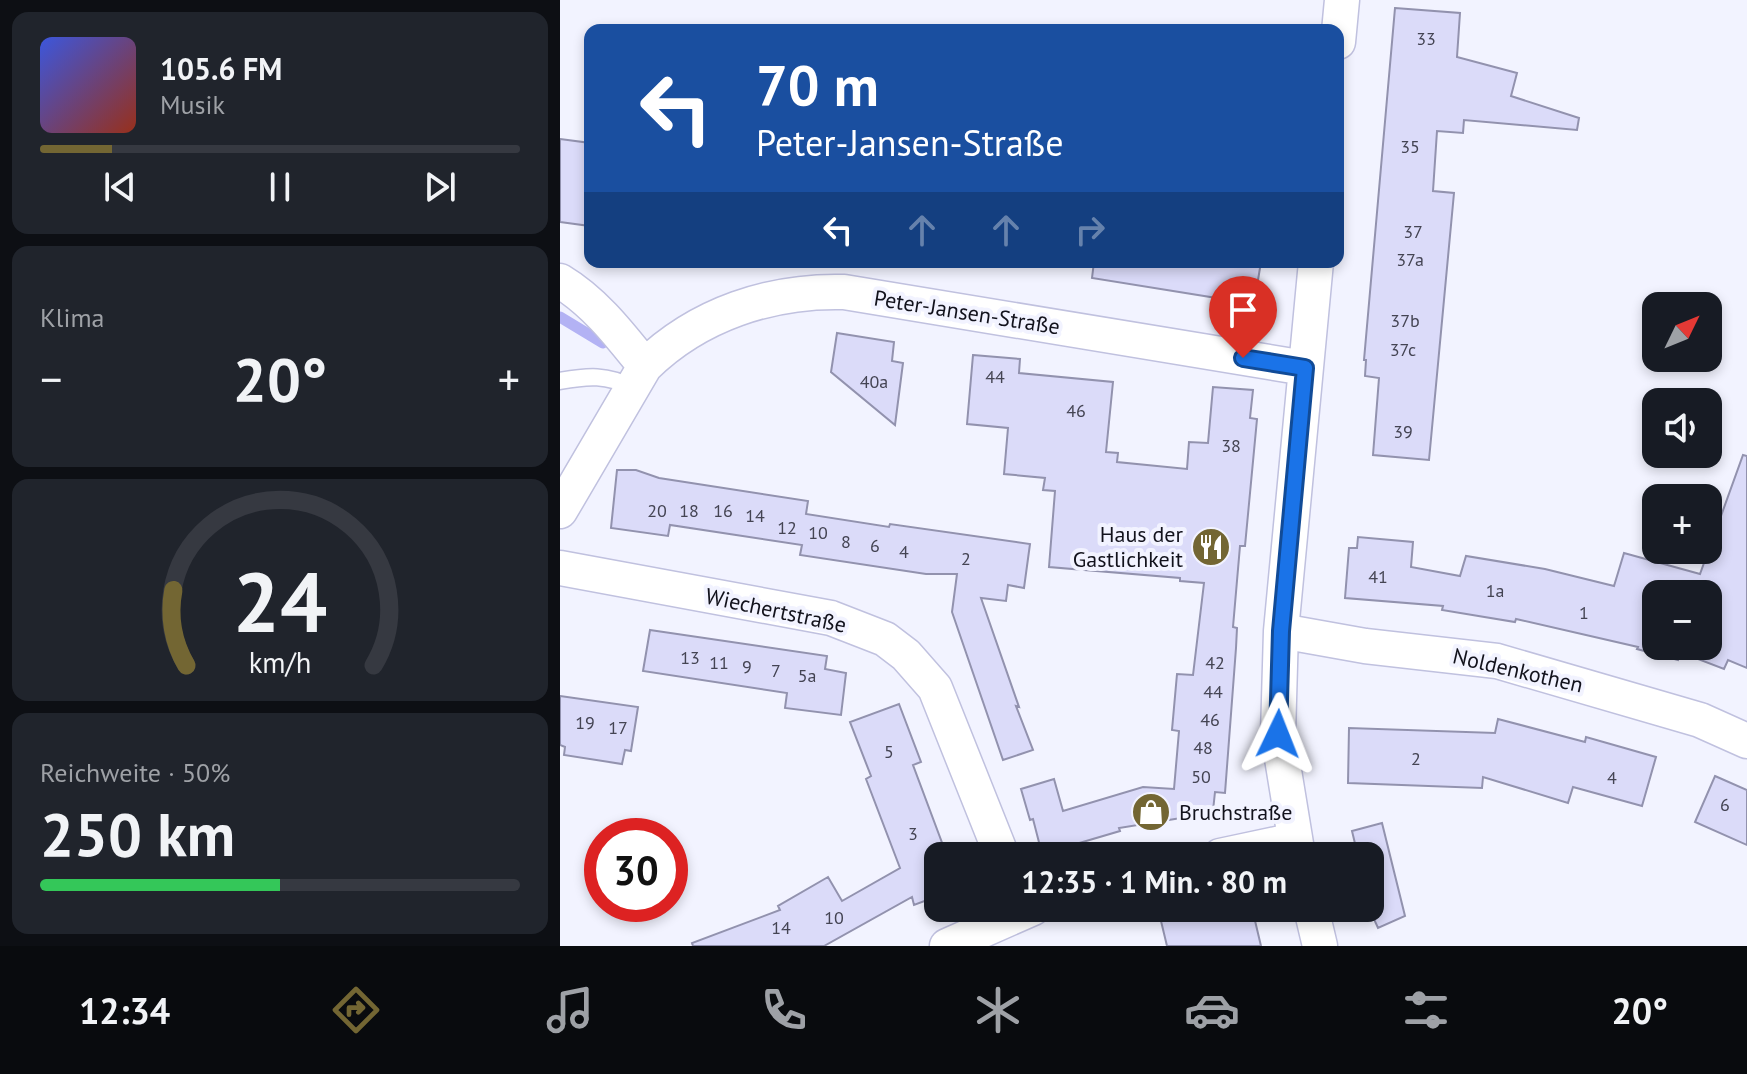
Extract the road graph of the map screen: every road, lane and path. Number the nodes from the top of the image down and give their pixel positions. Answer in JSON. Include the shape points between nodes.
{"nodes":[{"id":1,"x":1342,"y":0,"type":"edge"},
{"id":2,"x":1340,"y":24,"type":"edge"},
{"id":3,"x":1315,"y":268,"type":"edge"},
{"id":4,"x":560,"y":281,"type":"edge"},
{"id":5,"x":1305,"y":368,"type":"junction"},
{"id":6,"x":639,"y":377,"type":"junction"},
{"id":7,"x":560,"y":381,"type":"edge"},
{"id":8,"x":560,"y":511,"type":"edge"},
{"id":9,"x":560,"y":568,"type":"edge"},
{"id":10,"x":1281,"y":631,"type":"junction"},
{"id":11,"x":1747,"y":741,"type":"edge"},
{"id":12,"x":996,"y":842,"type":"edge"},
{"id":13,"x":1295,"y":842,"type":"edge"},
{"id":14,"x":998,"y":922,"type":"edge"},
{"id":15,"x":1314,"y":922,"type":"edge"},
{"id":16,"x":959,"y":940,"type":"edge"},
{"id":17,"x":1320,"y":946,"type":"edge"}],
"edges":[{"from":1,"to":2,"type":"street"},
{"from":3,"to":5,"type":"street"},
{"from":4,"to":6,"type":"street","via":[[610,323]]},
{"from":5,"to":6,"type":"street","name":"Peter-Jansen-Straße","via":[[844,292],[809,291],[772,297],[701,324],[659,352]]},
{"from":5,"to":10,"type":"street"},
{"from":6,"to":7,"type":"lane"},
{"from":6,"to":8,"type":"street","name":"Peter-Jansen-Straße"},
{"from":9,"to":12,"type":"street","name":"Wiechertstraße","via":[[831,618],[885,639],[935,688]]},
{"from":10,"to":11,"type":"street","name":"Noldenkothen","via":[[1497,661],[1700,720]]},
{"from":10,"to":13,"type":"street","via":[[1278,734]]},
{"from":14,"to":16,"type":"street"},
{"from":15,"to":17,"type":"street"}]}
